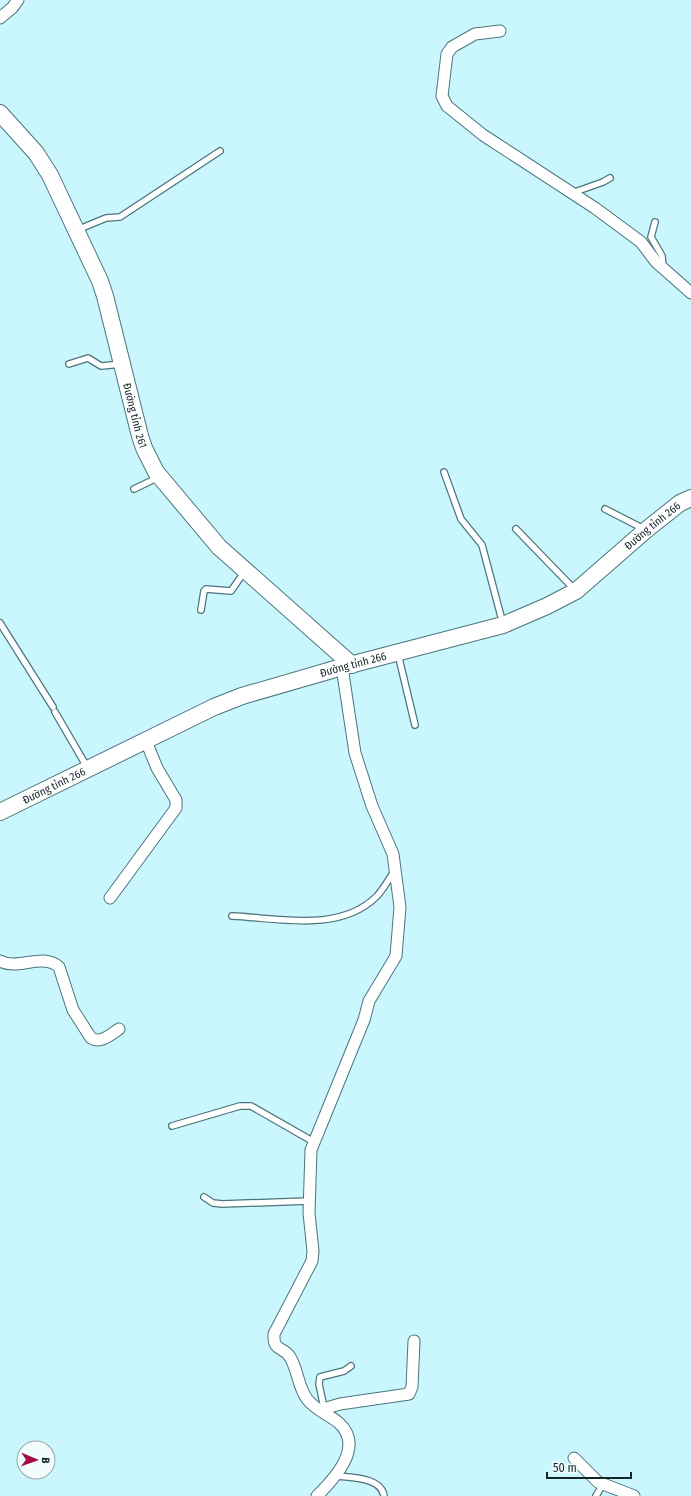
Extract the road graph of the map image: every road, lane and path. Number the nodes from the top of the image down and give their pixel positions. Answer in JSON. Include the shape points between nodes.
{"nodes":[{"id":1,"x":18,"y":0,"type":"edge"},
{"id":2,"x":0,"y":18,"type":"edge"},
{"id":3,"x":500,"y":31,"type":"dead end"},
{"id":4,"x":0,"y":113,"type":"edge"},
{"id":5,"x":220,"y":151,"type":"dead end"},
{"id":6,"x":610,"y":178,"type":"dead end"},
{"id":7,"x":572,"y":193,"type":"junction"},
{"id":8,"x":655,"y":222,"type":"dead end"},
{"id":9,"x":77,"y":230,"type":"junction"},
{"id":10,"x":663,"y":268,"type":"junction"},
{"id":11,"x":691,"y":293,"type":"edge"},
{"id":12,"x":69,"y":364,"type":"dead end"},
{"id":13,"x":122,"y":364,"type":"junction"},
{"id":14,"x":444,"y":472,"type":"dead end"},
{"id":15,"x":160,"y":477,"type":"junction"},
{"id":16,"x":134,"y":489,"type":"dead end"},
{"id":17,"x":691,"y":498,"type":"edge"},
{"id":18,"x":605,"y":509,"type":"dead end"},
{"id":19,"x":516,"y":529,"type":"dead end"},
{"id":20,"x":646,"y":530,"type":"junction"},
{"id":21,"x":245,"y":571,"type":"junction"},
{"id":22,"x":576,"y":591,"type":"junction"},
{"id":23,"x":201,"y":610,"type":"dead end"},
{"id":24,"x":0,"y":623,"type":"edge"},
{"id":25,"x":503,"y":625,"type":"junction"},
{"id":26,"x":397,"y":652,"type":"junction"},
{"id":27,"x":347,"y":666,"type":"junction"},
{"id":28,"x":415,"y":725,"type":"dead end"},
{"id":29,"x":146,"y":741,"type":"junction"},
{"id":30,"x":88,"y":769,"type":"junction"},
{"id":31,"x":0,"y":812,"type":"edge"},
{"id":32,"x":395,"y":870,"type":"junction"},
{"id":33,"x":110,"y":898,"type":"dead end"},
{"id":34,"x":232,"y":916,"type":"dead end"},
{"id":35,"x":0,"y":961,"type":"edge"},
{"id":36,"x":119,"y":1029,"type":"dead end"},
{"id":37,"x":172,"y":1126,"type":"dead end"},
{"id":38,"x":314,"y":1142,"type":"junction"},
{"id":39,"x":204,"y":1197,"type":"dead end"},
{"id":40,"x":308,"y":1200,"type":"junction"},
{"id":41,"x":414,"y":1341,"type":"dead end"},
{"id":42,"x":351,"y":1366,"type":"dead end"},
{"id":43,"x":322,"y":1409,"type":"junction"},
{"id":44,"x":574,"y":1458,"type":"dead end"},
{"id":45,"x":337,"y":1476,"type":"junction"},
{"id":46,"x":603,"y":1484,"type":"junction"},
{"id":47,"x":318,"y":1496,"type":"edge"},
{"id":48,"x":384,"y":1496,"type":"edge"},
{"id":49,"x":596,"y":1496,"type":"edge"},
{"id":50,"x":634,"y":1496,"type":"edge"}],
"edges":[{"from":1,"to":2,"type":"street"},
{"from":3,"to":7,"type":"street","via":[[475,34],[452,47],[447,54],[442,96],[447,106],[466,123]]},
{"from":4,"to":9,"type":"main road","name":"Đường tỉnh 261","via":[[23,137],[44,165]]},
{"from":5,"to":9,"type":"lane","via":[[120,217],[106,218]]},
{"from":6,"to":7,"type":"lane"},
{"from":7,"to":10,"type":"street","via":[[641,242]]},
{"from":8,"to":10,"type":"lane","via":[[651,237],[662,256]]},
{"from":9,"to":13,"type":"main road","name":"Đường tỉnh 261","via":[[105,296]]},
{"from":10,"to":11,"type":"street"},
{"from":12,"to":13,"type":"lane","via":[[88,358],[101,366]]},
{"from":13,"to":15,"type":"main road","name":"Đường tỉnh 261","via":[[144,448]]},
{"from":14,"to":25,"type":"lane","via":[[460,519],[482,546]]},
{"from":15,"to":16,"type":"lane"},
{"from":15,"to":21,"type":"main road","name":"Đường tỉnh 261","via":[[219,547]]},
{"from":17,"to":20,"type":"main road","name":"Đường tỉnh 266","via":[[680,503]]},
{"from":18,"to":20,"type":"lane"},
{"from":19,"to":22,"type":"lane"},
{"from":20,"to":22,"type":"main road","name":"Đường tỉnh 266"},
{"from":21,"to":23,"type":"lane","via":[[231,591],[206,589]]},
{"from":21,"to":27,"type":"main road","name":"Đường tỉnh 261"},
{"from":22,"to":25,"type":"main road","name":"Đường tỉnh 266"},
{"from":24,"to":30,"type":"lane"},
{"from":25,"to":26,"type":"main road","name":"Đường tỉnh 266"},
{"from":26,"to":27,"type":"main road","name":"Đường tỉnh 266"},
{"from":26,"to":28,"type":"lane"},
{"from":27,"to":29,"type":"main road","name":"Đường tỉnh 266","via":[[242,696]]},
{"from":27,"to":32,"type":"street","via":[[356,753],[372,806],[390,842]]},
{"from":29,"to":30,"type":"main road","name":"Đường tỉnh 266"},
{"from":29,"to":33,"type":"street","via":[[176,800],[176,808]]},
{"from":30,"to":31,"type":"main road","name":"Đường tỉnh 266"},
{"from":32,"to":34,"type":"lane","via":[[376,896],[363,907],[342,917],[311,921]]},
{"from":32,"to":38,"type":"street","via":[[400,907],[396,956],[369,1001],[364,1020]]},
{"from":35,"to":36,"type":"street","via":[[8,965],[32,961],[54,963],[59,967],[73,1010],[91,1038],[104,1039]]},
{"from":37,"to":38,"type":"lane","via":[[240,1106],[251,1106]]},
{"from":38,"to":40,"type":"street","via":[[310,1154],[311,1181]]},
{"from":39,"to":40,"type":"lane","via":[[222,1204]]},
{"from":40,"to":43,"type":"street","via":[[312,1262],[274,1334],[274,1342],[276,1347],[290,1357],[303,1394]]},
{"from":41,"to":43,"type":"street","via":[[410,1394],[356,1401]]},
{"from":42,"to":43,"type":"lane","via":[[344,1371],[320,1377]]},
{"from":43,"to":45,"type":"street","via":[[339,1423],[348,1443],[347,1457]]},
{"from":44,"to":46,"type":"street","via":[[592,1477]]},
{"from":45,"to":47,"type":"street"},
{"from":45,"to":48,"type":"lane","via":[[370,1481],[381,1488]]},
{"from":46,"to":49,"type":"lane"},
{"from":46,"to":50,"type":"street"}]}
